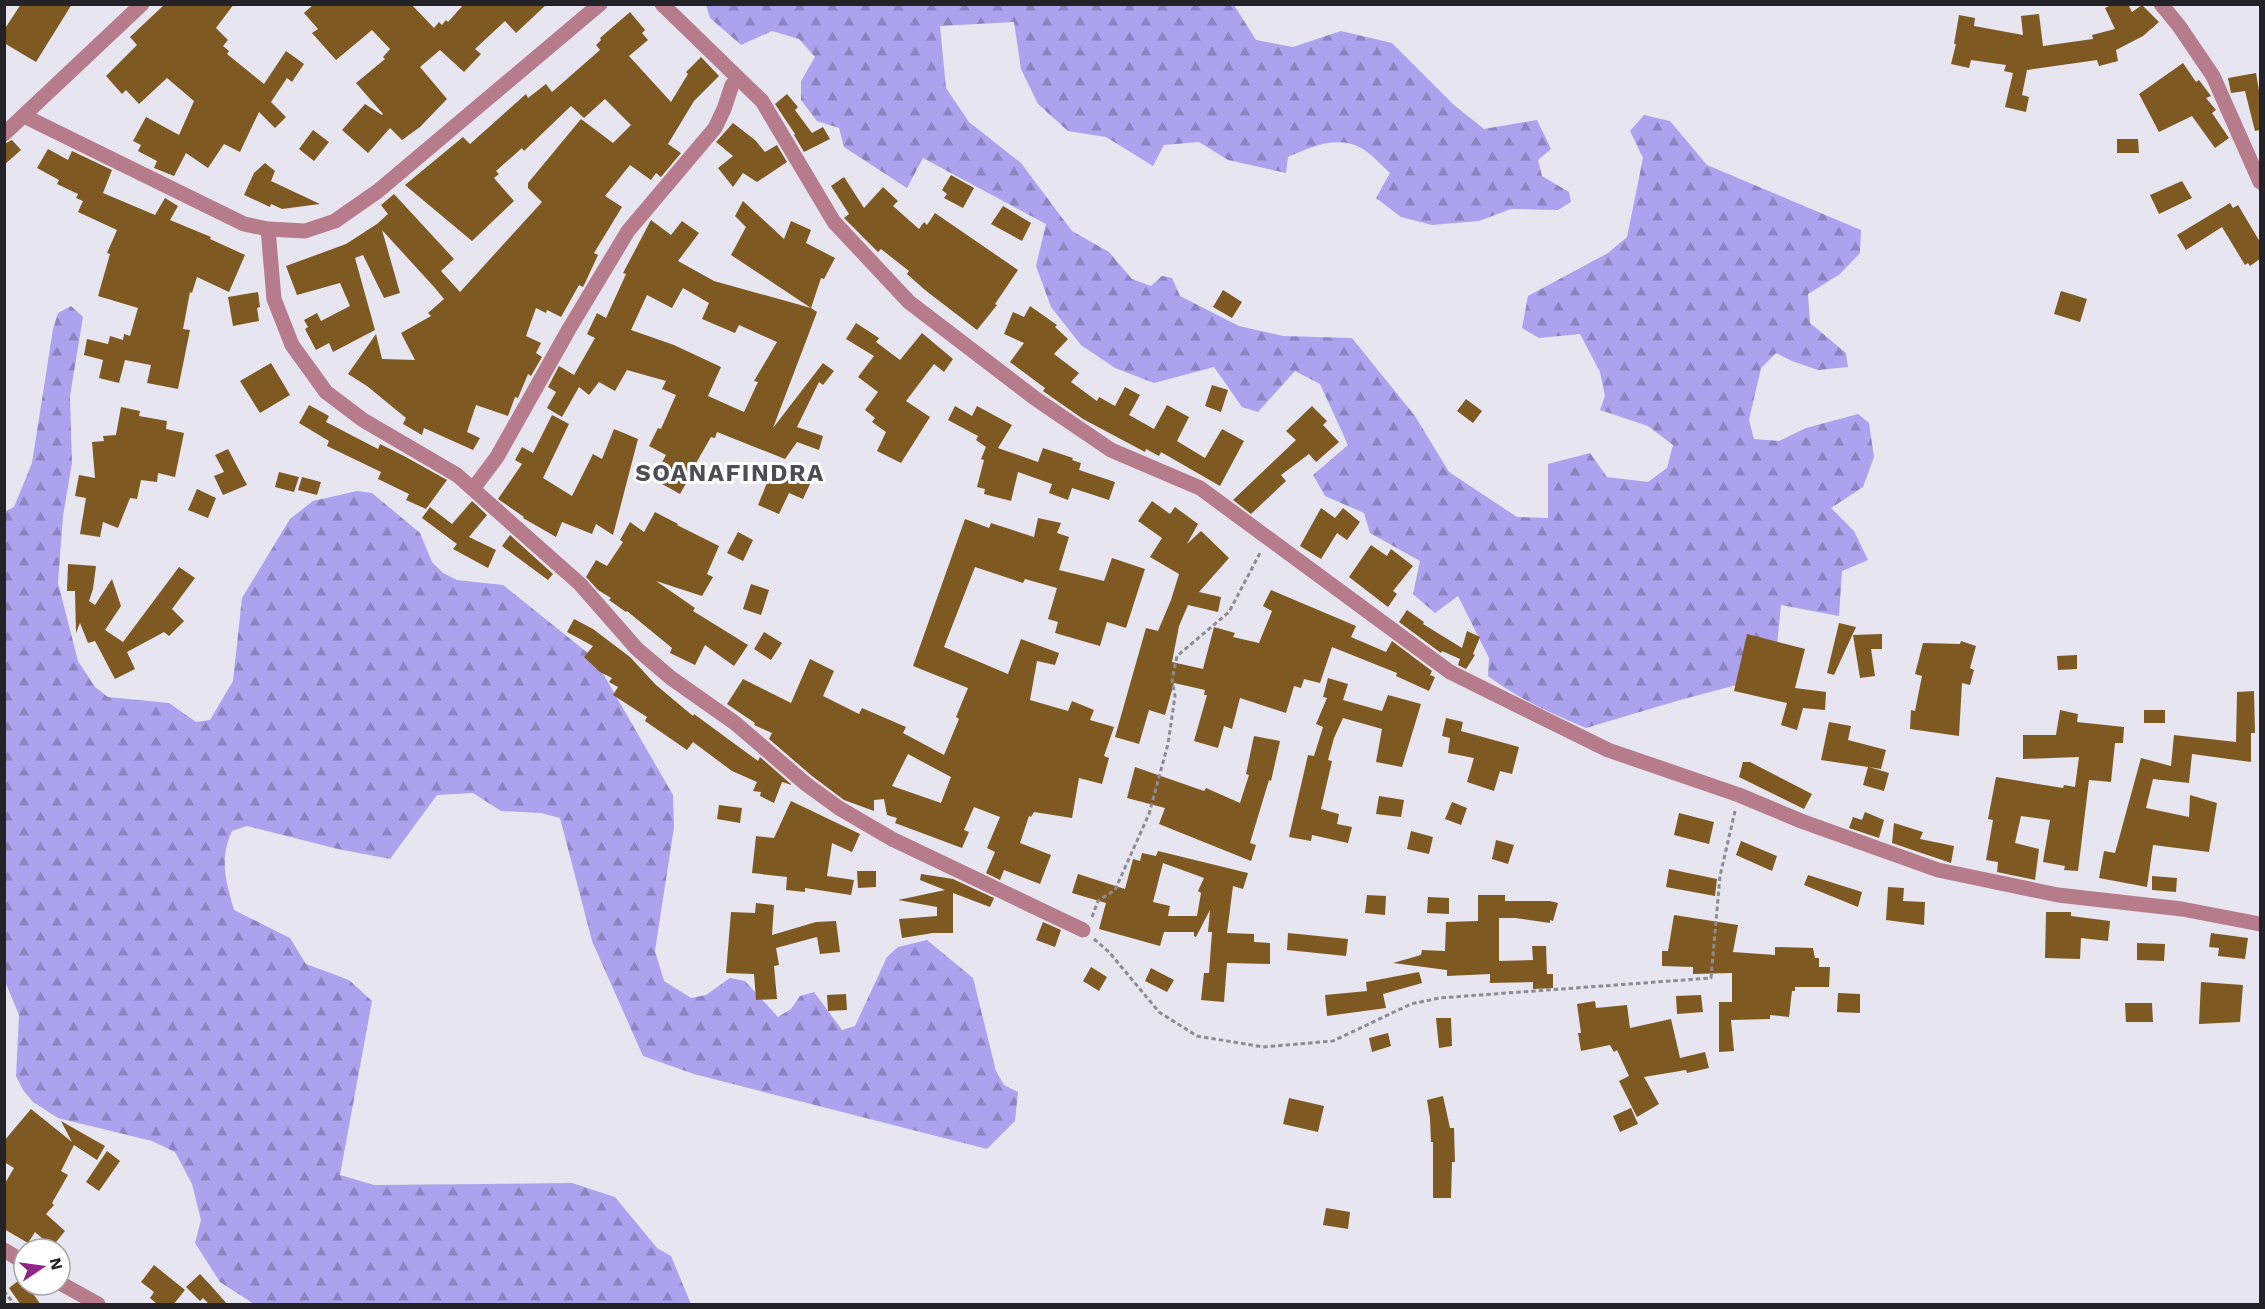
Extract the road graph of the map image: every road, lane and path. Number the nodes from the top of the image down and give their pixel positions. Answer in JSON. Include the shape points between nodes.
{"nodes":[{"id":1,"x":142,"y":4,"type":"edge"},
{"id":2,"x":600,"y":4,"type":"edge"},
{"id":3,"x":662,"y":4,"type":"edge"},
{"id":4,"x":2161,"y":4,"type":"edge"},
{"id":5,"x":732,"y":85,"type":"dead end"},
{"id":6,"x":24,"y":116,"type":"junction"},
{"id":7,"x":4,"y":134,"type":"edge"},
{"id":8,"x":2260,"y":182,"type":"edge"},
{"id":9,"x":268,"y":229,"type":"junction"},
{"id":10,"x":473,"y":489,"type":"junction"},
{"id":11,"x":1268,"y":538,"type":"junction"},
{"id":12,"x":1739,"y":795,"type":"junction"},
{"id":13,"x":2260,"y":924,"type":"edge"},
{"id":14,"x":1083,"y":930,"type":"junction"},
{"id":15,"x":72,"y":1290,"type":"edge"},
{"id":16,"x":4,"y":1291,"type":"edge"},
{"id":17,"x":14,"y":1305,"type":"edge"},
{"id":18,"x":98,"y":1305,"type":"edge"}],
"edges":[{"from":1,"to":6,"type":"street"},
{"from":2,"to":9,"type":"street","via":[[378,191],[335,221],[305,231]]},
{"from":3,"to":11,"type":"street","via":[[762,101],[834,222],[909,302],[1036,399],[1111,450],[1200,488]]},
{"from":4,"to":8,"type":"street","via":[[2213,76]]},
{"from":5,"to":10,"type":"street","via":[[715,128],[628,231],[497,457]]},
{"from":6,"to":7,"type":"street"},
{"from":6,"to":9,"type":"street","via":[[244,224]]},
{"from":9,"to":10,"type":"street","via":[[274,299],[292,345],[326,392]]},
{"from":10,"to":14,"type":"street","via":[[580,584],[637,649],[839,808],[892,839]]},
{"from":11,"to":12,"type":"street","via":[[1450,672],[1608,750]]},
{"from":11,"to":14,"type":"path","via":[[1229,612],[1177,656],[1168,744],[1149,814],[1115,890],[1098,901]]},
{"from":12,"to":13,"type":"street","via":[[1938,870],[2058,895],[2182,909]]},
{"from":12,"to":14,"type":"path","via":[[1720,876],[1711,978],[1439,998],[1411,1004],[1333,1041],[1263,1047],[1197,1036],[1159,1012],[1109,952]]},
{"from":15,"to":18,"type":"street"},
{"from":16,"to":17,"type":"path"}]}
